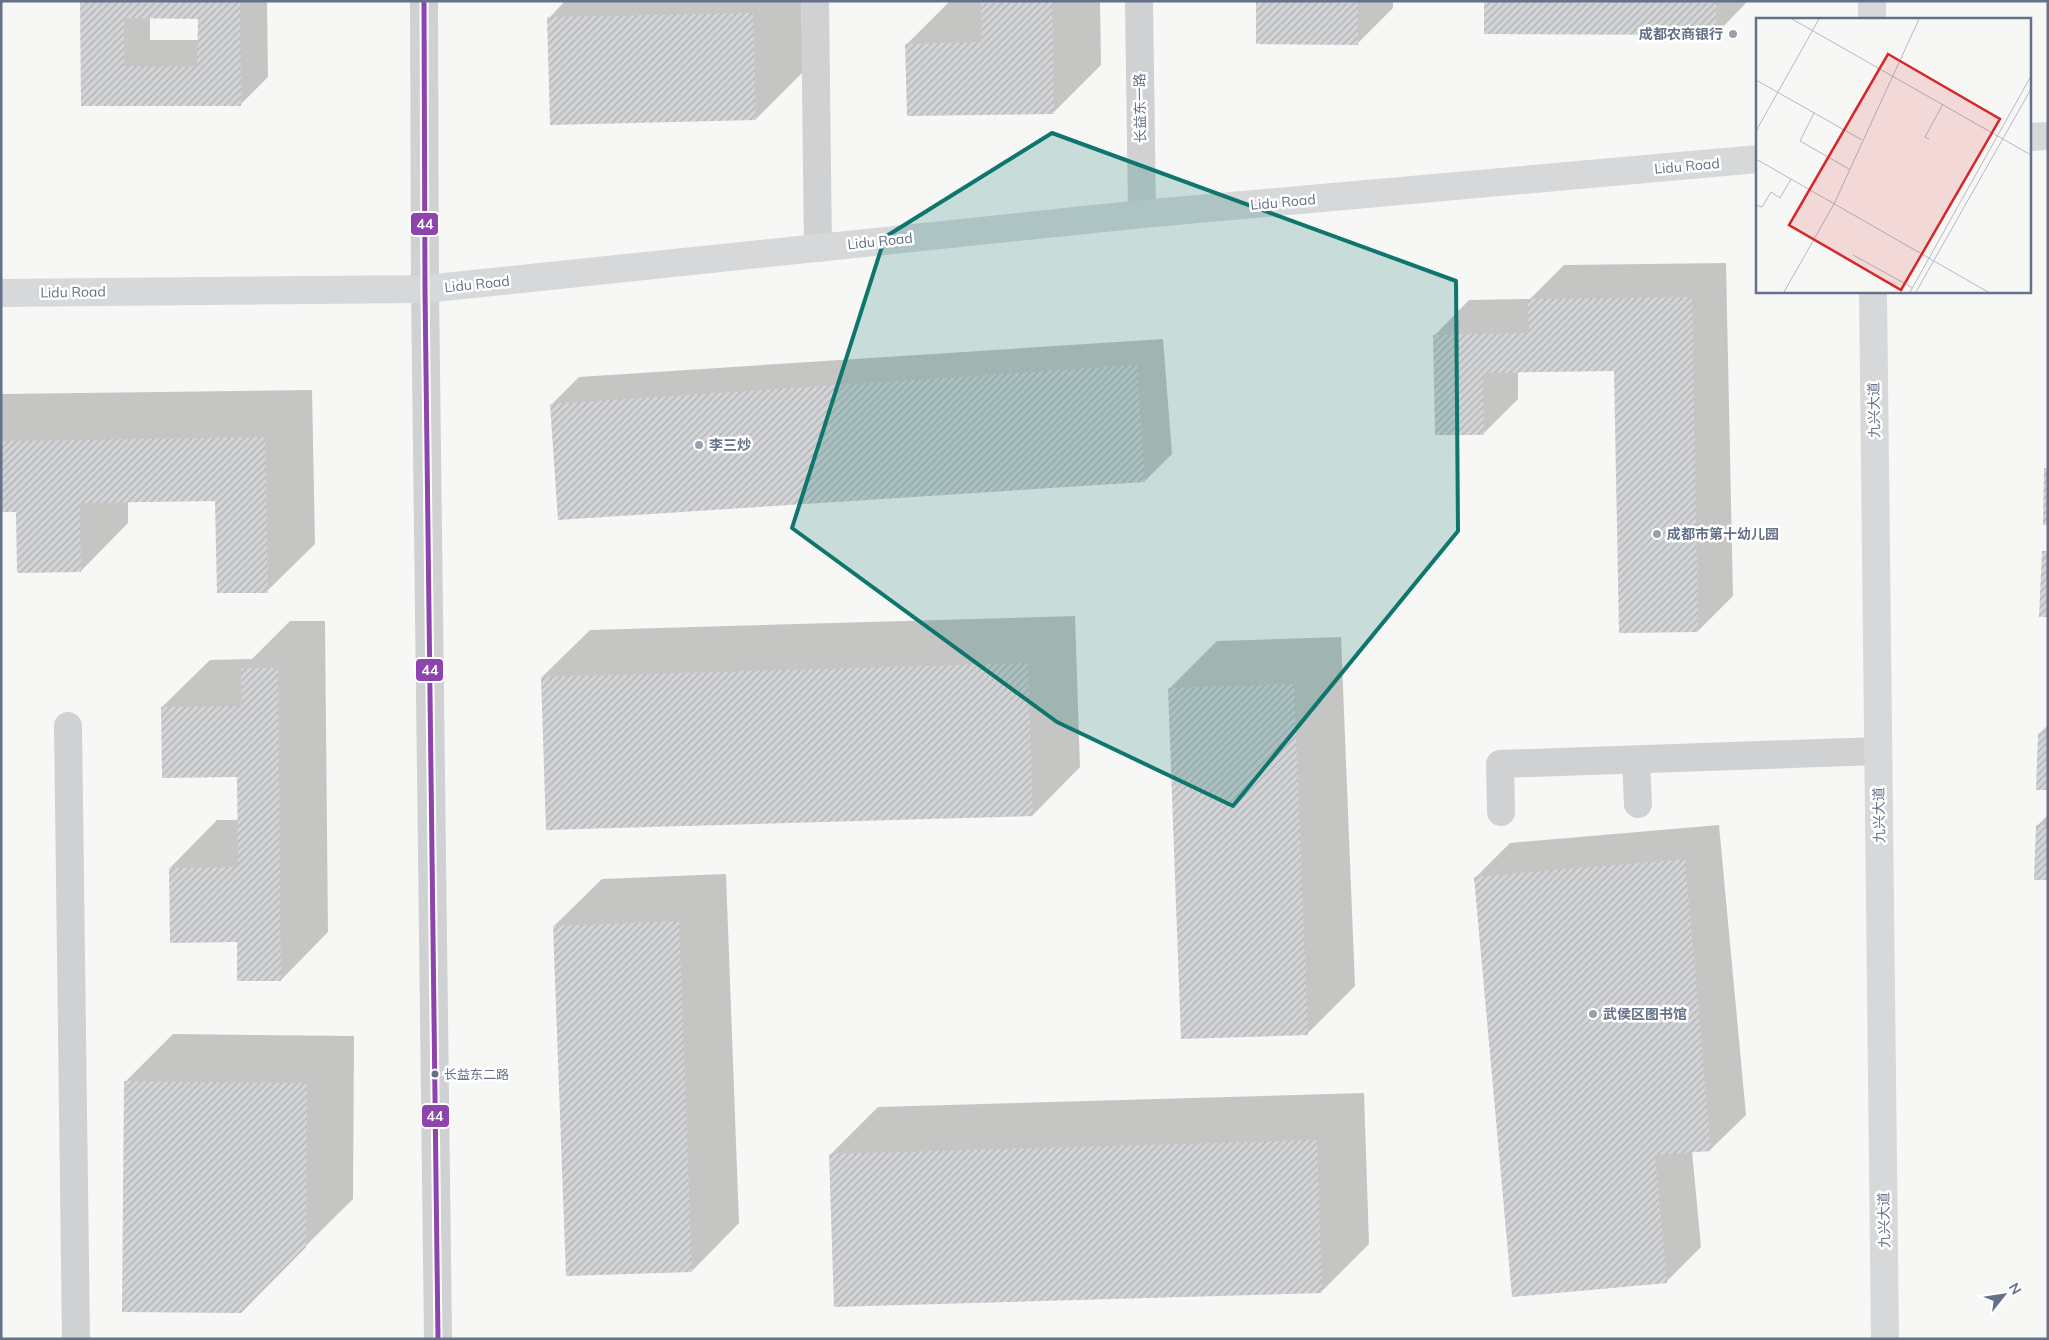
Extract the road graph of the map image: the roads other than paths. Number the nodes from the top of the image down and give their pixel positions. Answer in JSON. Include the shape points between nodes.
{"nodes":[{"id":1,"x":424,"y":1,"type":"edge"},
{"id":2,"x":815,"y":1,"type":"edge"},
{"id":3,"x":1139,"y":1,"type":"edge"},
{"id":4,"x":1872,"y":1,"type":"edge"},
{"id":5,"x":1872,"y":18,"type":"edge"},
{"id":6,"x":2048,"y":136,"type":"edge"},
{"id":7,"x":2032,"y":137,"type":"edge"},
{"id":8,"x":1756,"y":159,"type":"edge"},
{"id":9,"x":1142,"y":214,"type":"junction"},
{"id":10,"x":818,"y":248,"type":"junction"},
{"id":11,"x":425,"y":289,"type":"junction"},
{"id":12,"x":1873,"y":292,"type":"edge"},
{"id":13,"x":1,"y":293,"type":"edge"},
{"id":14,"x":68,"y":726,"type":"dead end"},
{"id":15,"x":1878,"y":751,"type":"junction"},
{"id":16,"x":1636,"y":760,"type":"junction"},
{"id":17,"x":1638,"y":804,"type":"dead end"},
{"id":18,"x":1500,"y":812,"type":"dead end"},
{"id":19,"x":76,"y":1339,"type":"edge"},
{"id":20,"x":438,"y":1339,"type":"edge"},
{"id":21,"x":1885,"y":1339,"type":"edge"}],
"edges":[{"from":1,"to":11,"type":"street"},
{"from":2,"to":10,"type":"street"},
{"from":3,"to":9,"type":"street","name":"长益东一路"},
{"from":4,"to":5,"type":"street"},
{"from":6,"to":7,"type":"street"},
{"from":8,"to":9,"type":"street","name":"Lidu Road"},
{"from":9,"to":10,"type":"street","name":"Lidu Road"},
{"from":10,"to":11,"type":"street","name":"Lidu Road"},
{"from":11,"to":13,"type":"street","name":"Lidu Road"},
{"from":11,"to":20,"type":"street"},
{"from":12,"to":15,"type":"street","name":"九兴大道"},
{"from":14,"to":19,"type":"street"},
{"from":15,"to":16,"type":"street"},
{"from":15,"to":21,"type":"street","name":"九兴大道"},
{"from":16,"to":17,"type":"street"},
{"from":16,"to":18,"type":"street","via":[[1500,764]]}]}
